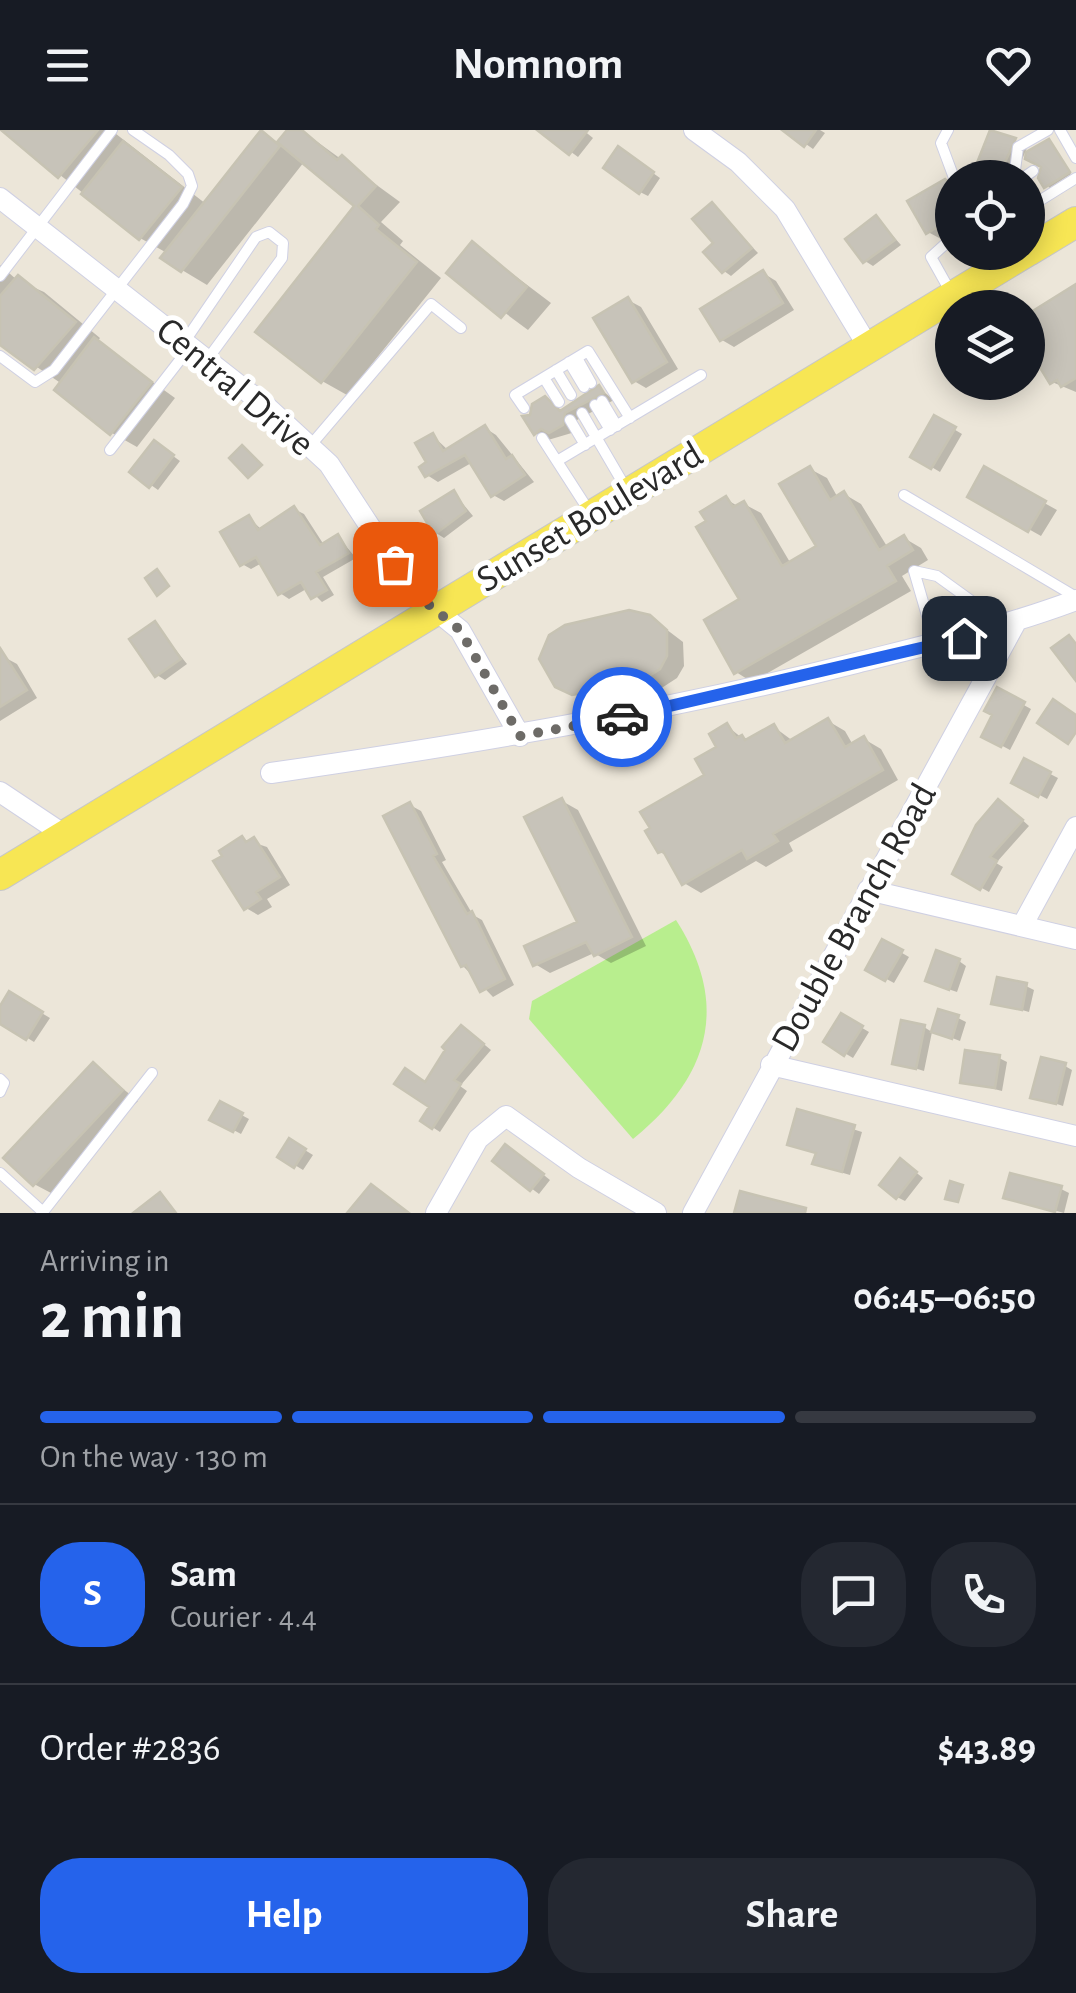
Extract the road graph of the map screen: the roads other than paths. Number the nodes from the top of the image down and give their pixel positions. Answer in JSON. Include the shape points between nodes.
{"nodes":[{"id":1,"x":112,"y":130,"type":"edge"},
{"id":2,"x":134,"y":130,"type":"edge"},
{"id":3,"x":694,"y":130,"type":"edge"},
{"id":4,"x":948,"y":130,"type":"edge"},
{"id":5,"x":1048,"y":130,"type":"edge"},
{"id":6,"x":1060,"y":130,"type":"edge"},
{"id":7,"x":1074,"y":154,"type":"edge"},
{"id":8,"x":1060,"y":156,"type":"dead end"},
{"id":9,"x":947,"y":160,"type":"edge"},
{"id":10,"x":1016,"y":160,"type":"edge"},
{"id":11,"x":1076,"y":178,"type":"edge"},
{"id":12,"x":1045,"y":197,"type":"edge"},
{"id":13,"x":0,"y":198,"type":"edge"},
{"id":14,"x":1076,"y":222,"type":"edge"},
{"id":15,"x":39,"y":228,"type":"junction"},
{"id":16,"x":1045,"y":239,"type":"edge"},
{"id":17,"x":993,"y":270,"type":"edge"},
{"id":18,"x":0,"y":276,"type":"edge"},
{"id":19,"x":117,"y":290,"type":"junction"},
{"id":20,"x":963,"y":290,"type":"edge"},
{"id":21,"x":935,"y":308,"type":"edge"},
{"id":22,"x":462,"y":328,"type":"dead end"},
{"id":23,"x":869,"y":348,"type":"junction"},
{"id":24,"x":194,"y":350,"type":"junction"},
{"id":25,"x":0,"y":356,"type":"edge"},
{"id":26,"x":573,"y":360,"type":"junction"},
{"id":27,"x":556,"y":370,"type":"junction"},
{"id":28,"x":701,"y":375,"type":"dead end"},
{"id":29,"x":544,"y":378,"type":"junction"},
{"id":30,"x":588,"y":385,"type":"dead end"},
{"id":31,"x":571,"y":395,"type":"dead end"},
{"id":32,"x":559,"y":402,"type":"dead end"},
{"id":33,"x":598,"y":403,"type":"dead end"},
{"id":34,"x":524,"y":408,"type":"dead end"},
{"id":35,"x":582,"y":413,"type":"dead end"},
{"id":36,"x":630,"y":418,"type":"junction"},
{"id":37,"x":570,"y":420,"type":"dead end"},
{"id":38,"x":613,"y":428,"type":"junction"},
{"id":39,"x":542,"y":438,"type":"dead end"},
{"id":40,"x":596,"y":438,"type":"junction"},
{"id":41,"x":585,"y":445,"type":"junction"},
{"id":42,"x":310,"y":446,"type":"junction"},
{"id":43,"x":110,"y":450,"type":"dead end"},
{"id":44,"x":557,"y":461,"type":"junction"},
{"id":45,"x":628,"y":493,"type":"junction"},
{"id":46,"x":904,"y":494,"type":"dead end"},
{"id":47,"x":592,"y":515,"type":"junction"},
{"id":48,"x":1076,"y":598,"type":"edge"},
{"id":49,"x":433,"y":610,"type":"junction"},
{"id":50,"x":1010,"y":623,"type":"junction"},
{"id":51,"x":936,"y":644,"type":"junction"},
{"id":52,"x":520,"y":736,"type":"junction"},
{"id":53,"x":271,"y":772,"type":"dead end"},
{"id":54,"x":0,"y":792,"type":"edge"},
{"id":55,"x":1076,"y":827,"type":"edge"},
{"id":56,"x":66,"y":836,"type":"junction"},
{"id":57,"x":0,"y":875,"type":"edge"},
{"id":58,"x":868,"y":890,"type":"junction"},
{"id":59,"x":1022,"y":926,"type":"junction"},
{"id":60,"x":1076,"y":939,"type":"edge"},
{"id":61,"x":772,"y":1066,"type":"junction"},
{"id":62,"x":152,"y":1073,"type":"dead end"},
{"id":63,"x":0,"y":1079,"type":"edge"},
{"id":64,"x":0,"y":1092,"type":"edge"},
{"id":65,"x":1076,"y":1136,"type":"edge"},
{"id":66,"x":0,"y":1173,"type":"edge"},
{"id":67,"x":436,"y":1213,"type":"edge"},
{"id":68,"x":656,"y":1213,"type":"edge"},
{"id":69,"x":693,"y":1213,"type":"edge"}],
"edges":[{"from":1,"to":15,"type":"lane"},
{"from":2,"to":19,"type":"lane","via":[[178,164],[192,186]]},
{"from":3,"to":23,"type":"street","via":[[785,208]]},
{"from":4,"to":9,"type":"lane","via":[[941,144]]},
{"from":5,"to":10,"type":"lane","via":[[1018,147]]},
{"from":6,"to":7,"type":"lane"},
{"from":7,"to":8,"type":"lane"},
{"from":11,"to":12,"type":"lane"},
{"from":13,"to":15,"type":"street","name":"Central Drive"},
{"from":14,"to":16,"type":"main road","name":"Sunset Boulevard"},
{"from":15,"to":18,"type":"lane"},
{"from":15,"to":19,"type":"street","name":"Central Drive"},
{"from":17,"to":20,"type":"main road","name":"Sunset Boulevard"},
{"from":19,"to":24,"type":"street","name":"Central Drive"},
{"from":19,"to":25,"type":"lane","via":[[41,379],[34,382]]},
{"from":21,"to":23,"type":"main road","name":"Sunset Boulevard"},
{"from":22,"to":42,"type":"lane","via":[[431,304]]},
{"from":23,"to":45,"type":"main road","name":"Sunset Boulevard"},
{"from":24,"to":24,"type":"lane","via":[[256,237],[268,232],[283,243],[282,258]]},
{"from":24,"to":42,"type":"street","name":"Central Drive"},
{"from":24,"to":43,"type":"lane"},
{"from":26,"to":27,"type":"lane"},
{"from":26,"to":30,"type":"lane"},
{"from":26,"to":36,"type":"lane","via":[[588,351]]},
{"from":27,"to":29,"type":"lane"},
{"from":27,"to":31,"type":"lane"},
{"from":28,"to":36,"type":"lane"},
{"from":29,"to":32,"type":"lane"},
{"from":29,"to":34,"type":"lane","via":[[516,395]]},
{"from":33,"to":38,"type":"lane"},
{"from":35,"to":40,"type":"lane"},
{"from":36,"to":38,"type":"lane"},
{"from":37,"to":41,"type":"lane"},
{"from":38,"to":40,"type":"lane"},
{"from":39,"to":44,"type":"lane"},
{"from":40,"to":41,"type":"lane"},
{"from":40,"to":45,"type":"lane"},
{"from":41,"to":44,"type":"lane"},
{"from":42,"to":49,"type":"street","name":"Central Drive","via":[[362,509],[412,591]]},
{"from":44,"to":47,"type":"lane"},
{"from":45,"to":47,"type":"main road","name":"Sunset Boulevard"},
{"from":46,"to":48,"type":"lane"},
{"from":47,"to":49,"type":"main road","name":"Sunset Boulevard"},
{"from":48,"to":50,"type":"street"},
{"from":49,"to":52,"type":"street","name":"Central Drive","via":[[460,630]]},
{"from":49,"to":56,"type":"main road","name":"Sunset Boulevard"},
{"from":50,"to":51,"type":"street"},
{"from":50,"to":51,"type":"lane","via":[[937,576],[914,572]]},
{"from":50,"to":58,"type":"street","name":"Double Branch Road"},
{"from":51,"to":52,"type":"street","via":[[718,698]]},
{"from":52,"to":53,"type":"street"},
{"from":54,"to":56,"type":"street"},
{"from":55,"to":59,"type":"street"},
{"from":56,"to":57,"type":"main road","name":"Sunset Boulevard"},
{"from":58,"to":59,"type":"street"},
{"from":58,"to":61,"type":"street","name":"Double Branch Road"},
{"from":59,"to":60,"type":"street"},
{"from":61,"to":65,"type":"street"},
{"from":61,"to":69,"type":"street","name":"Double Branch Road"},
{"from":62,"to":66,"type":"lane","via":[[43,1212]]},
{"from":63,"to":64,"type":"lane"},
{"from":67,"to":68,"type":"street","via":[[478,1140],[506,1116]]}]}
